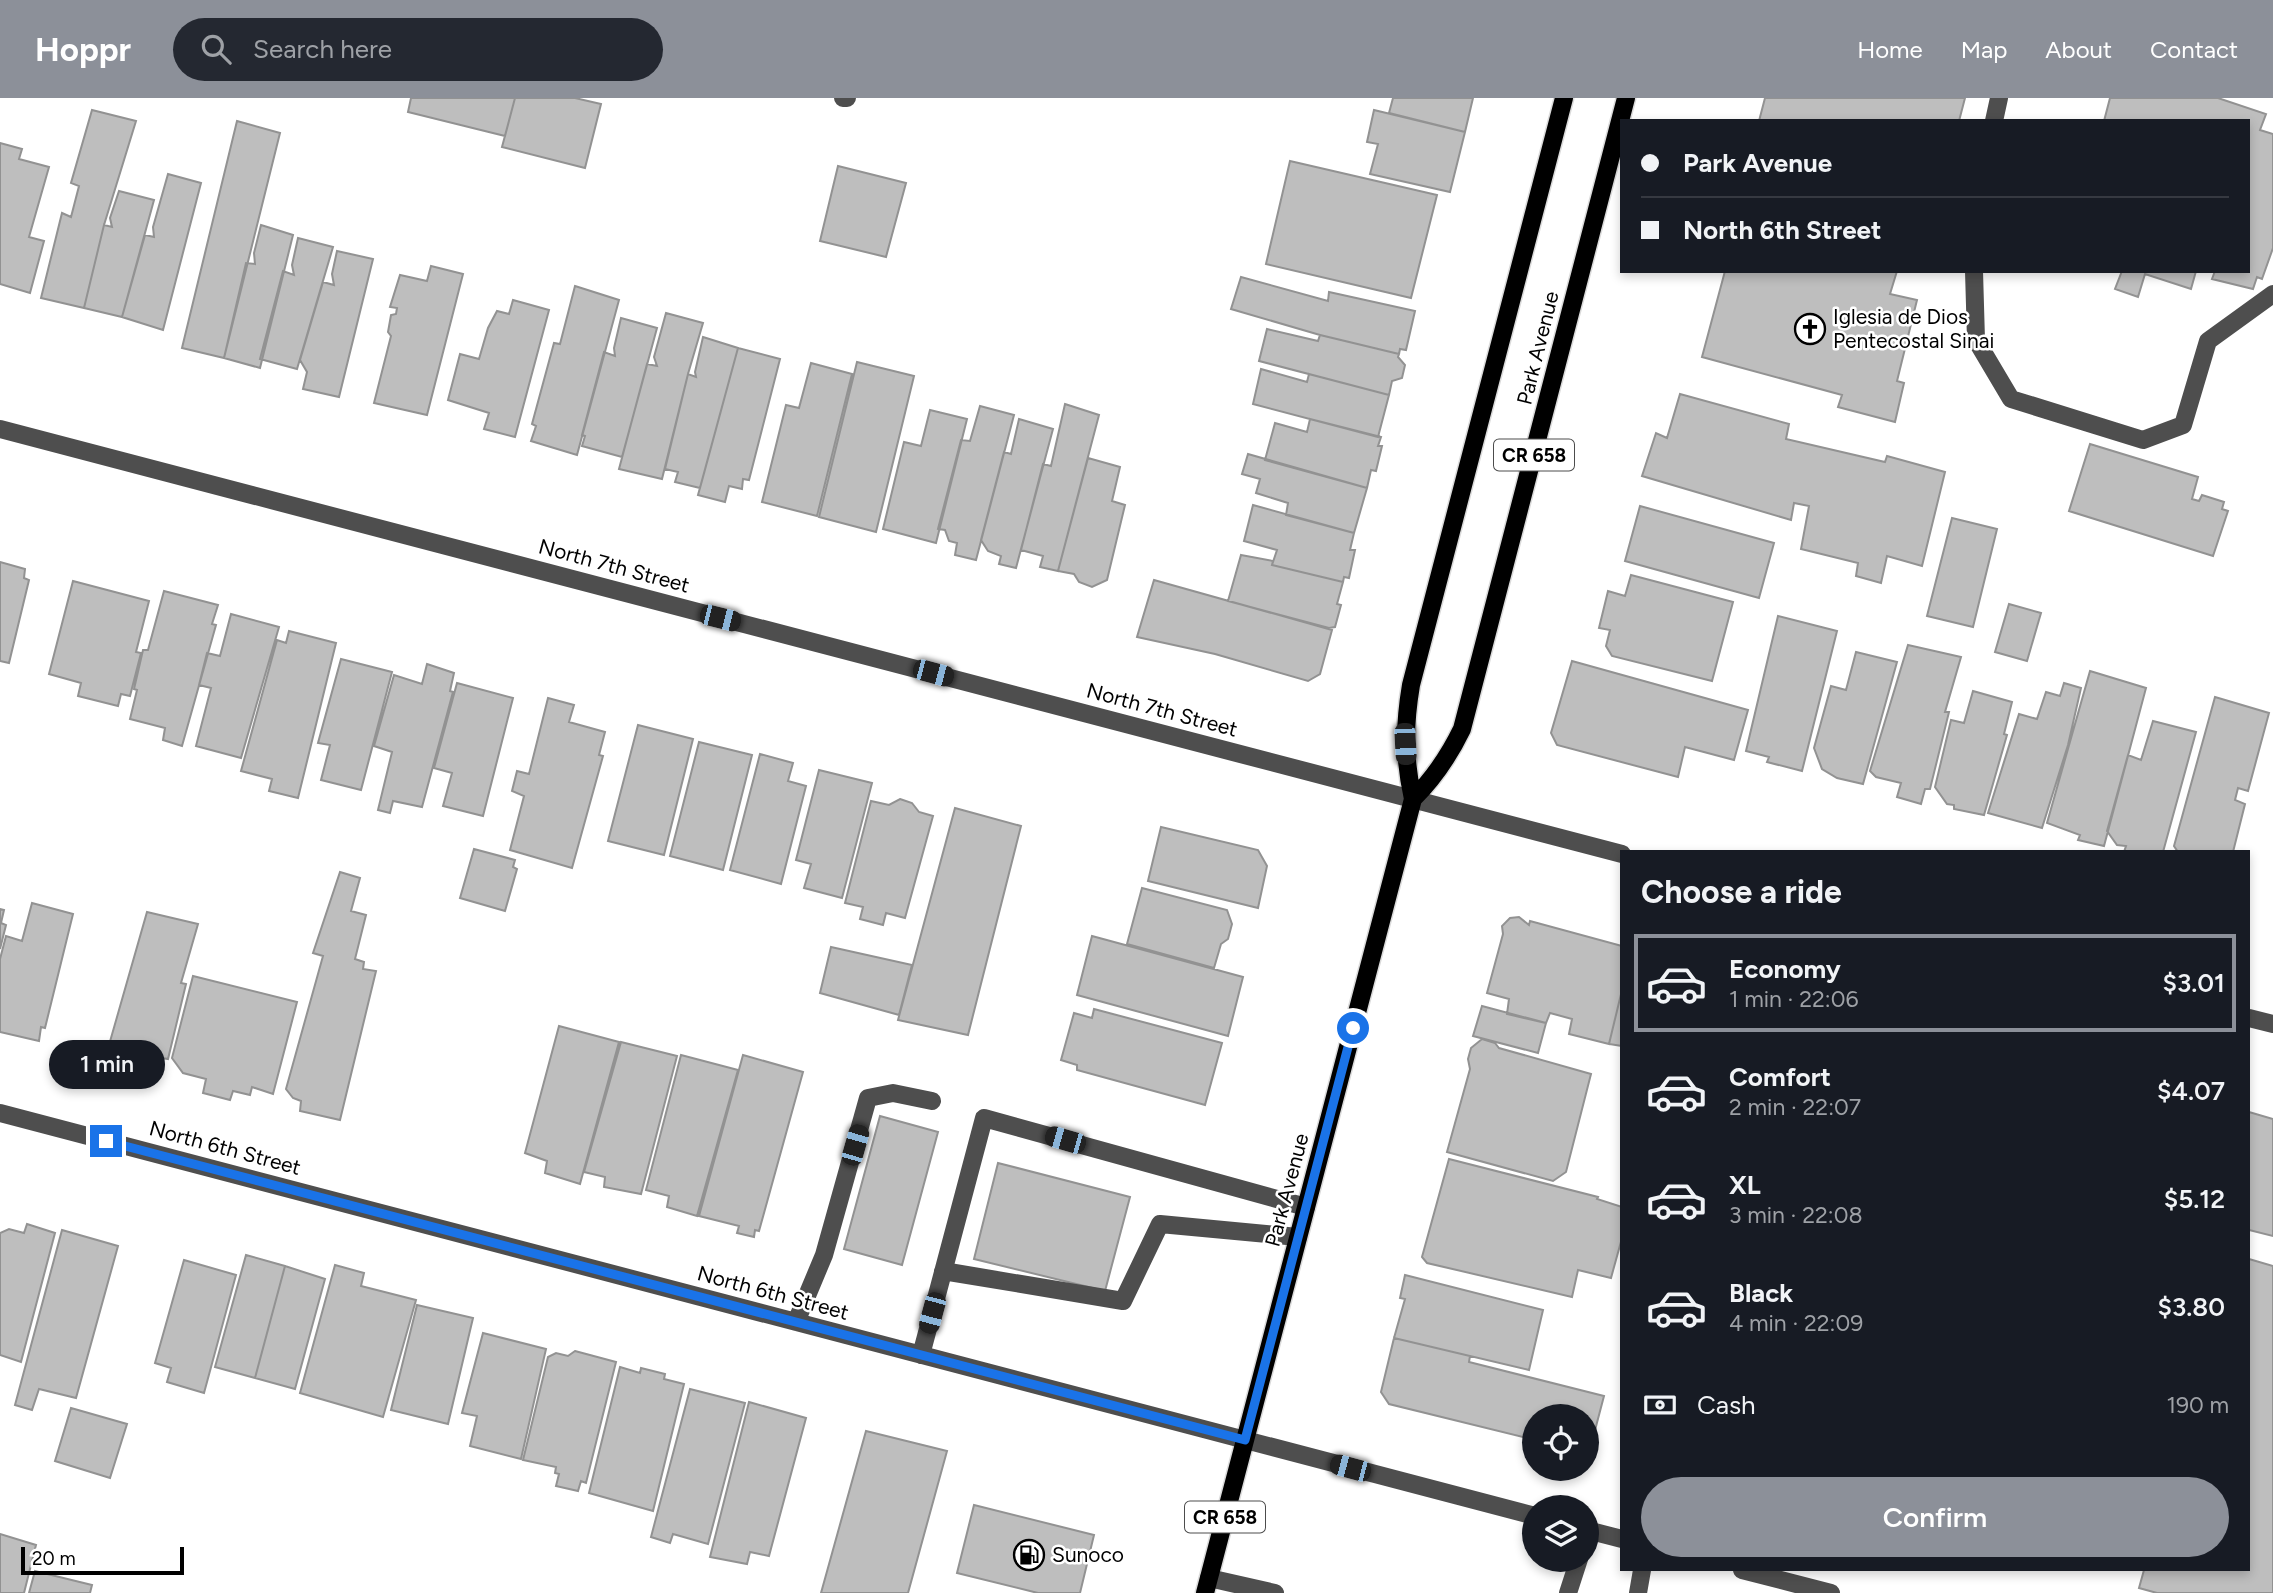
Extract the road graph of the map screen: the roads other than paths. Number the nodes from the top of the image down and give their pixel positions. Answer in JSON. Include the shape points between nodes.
{"nodes":[{"id":1,"x":1564,"y":98,"type":"edge"},
{"id":2,"x":1626,"y":98,"type":"edge"},
{"id":3,"x":1999,"y":98,"type":"edge"},
{"id":4,"x":1621,"y":119,"type":"edge"},
{"id":5,"x":1994,"y":119,"type":"edge"},
{"id":6,"x":1620,"y":121,"type":"edge"},
{"id":7,"x":1974,"y":273,"type":"edge"},
{"id":8,"x":2273,"y":295,"type":"edge"},
{"id":9,"x":0,"y":429,"type":"edge"},
{"id":10,"x":1413,"y":799,"type":"junction"},
{"id":11,"x":1620,"y":853,"type":"edge"},
{"id":12,"x":2250,"y":1018,"type":"edge"},
{"id":13,"x":2273,"y":1024,"type":"edge"},
{"id":14,"x":932,"y":1101,"type":"dead end"},
{"id":15,"x":0,"y":1113,"type":"edge"},
{"id":16,"x":1306,"y":1207,"type":"junction"},
{"id":17,"x":1298,"y":1237,"type":"junction"},
{"id":18,"x":943,"y":1271,"type":"junction"},
{"id":19,"x":796,"y":1322,"type":"junction"},
{"id":20,"x":921,"y":1355,"type":"junction"},
{"id":21,"x":1245,"y":1440,"type":"junction"},
{"id":22,"x":1522,"y":1513,"type":"edge"},
{"id":23,"x":1599,"y":1534,"type":"edge"},
{"id":24,"x":1620,"y":1539,"type":"edge"},
{"id":25,"x":1642,"y":1571,"type":"edge"},
{"id":26,"x":1746,"y":1571,"type":"edge"},
{"id":27,"x":1575,"y":1572,"type":"edge"},
{"id":28,"x":1207,"y":1585,"type":"edge"},
{"id":29,"x":1275,"y":1593,"type":"edge"},
{"id":30,"x":1568,"y":1593,"type":"edge"},
{"id":31,"x":1638,"y":1593,"type":"edge"},
{"id":32,"x":1831,"y":1593,"type":"edge"}],
"edges":[{"from":1,"to":10,"type":"main road","name":"Park Avenue","number":"CR 658","via":[[1411,685],[1405,744]]},
{"from":2,"to":4,"type":"main road","name":"Park Avenue","number":"CR 658"},
{"from":3,"to":5,"type":"street"},
{"from":6,"to":10,"type":"main road","name":"Park Avenue","number":"CR 658","via":[[1462,729],[1449,757]]},
{"from":7,"to":8,"type":"street","via":[[1976,340],[2011,399],[2143,440],[2183,425],[2208,341]]},
{"from":9,"to":10,"type":"street","name":"North 7th Street"},
{"from":10,"to":11,"type":"street","name":"North 7th Street"},
{"from":10,"to":16,"type":"main road","name":"Park Avenue","number":"CR 658"},
{"from":12,"to":13,"type":"street"},
{"from":14,"to":19,"type":"street","via":[[893,1093],[868,1098],[824,1255]]},
{"from":15,"to":19,"type":"street","name":"North 6th Street"},
{"from":16,"to":17,"type":"main road","name":"Park Avenue","number":"CR 658"},
{"from":16,"to":18,"type":"street","via":[[984,1118]]},
{"from":17,"to":18,"type":"street","via":[[1160,1224],[1123,1301]]},
{"from":17,"to":21,"type":"main road","name":"Park Avenue","number":"CR 658"},
{"from":18,"to":20,"type":"street"},
{"from":19,"to":20,"type":"street","name":"North 6th Street"},
{"from":20,"to":21,"type":"street","name":"North 6th Street"},
{"from":21,"to":22,"type":"street","name":"North 6th Street"},
{"from":21,"to":28,"type":"main road","name":"Park Avenue","number":"CR 658"},
{"from":23,"to":24,"type":"street"},
{"from":25,"to":31,"type":"street"},
{"from":26,"to":32,"type":"street"},
{"from":27,"to":30,"type":"street"},
{"from":28,"to":29,"type":"street"}]}
